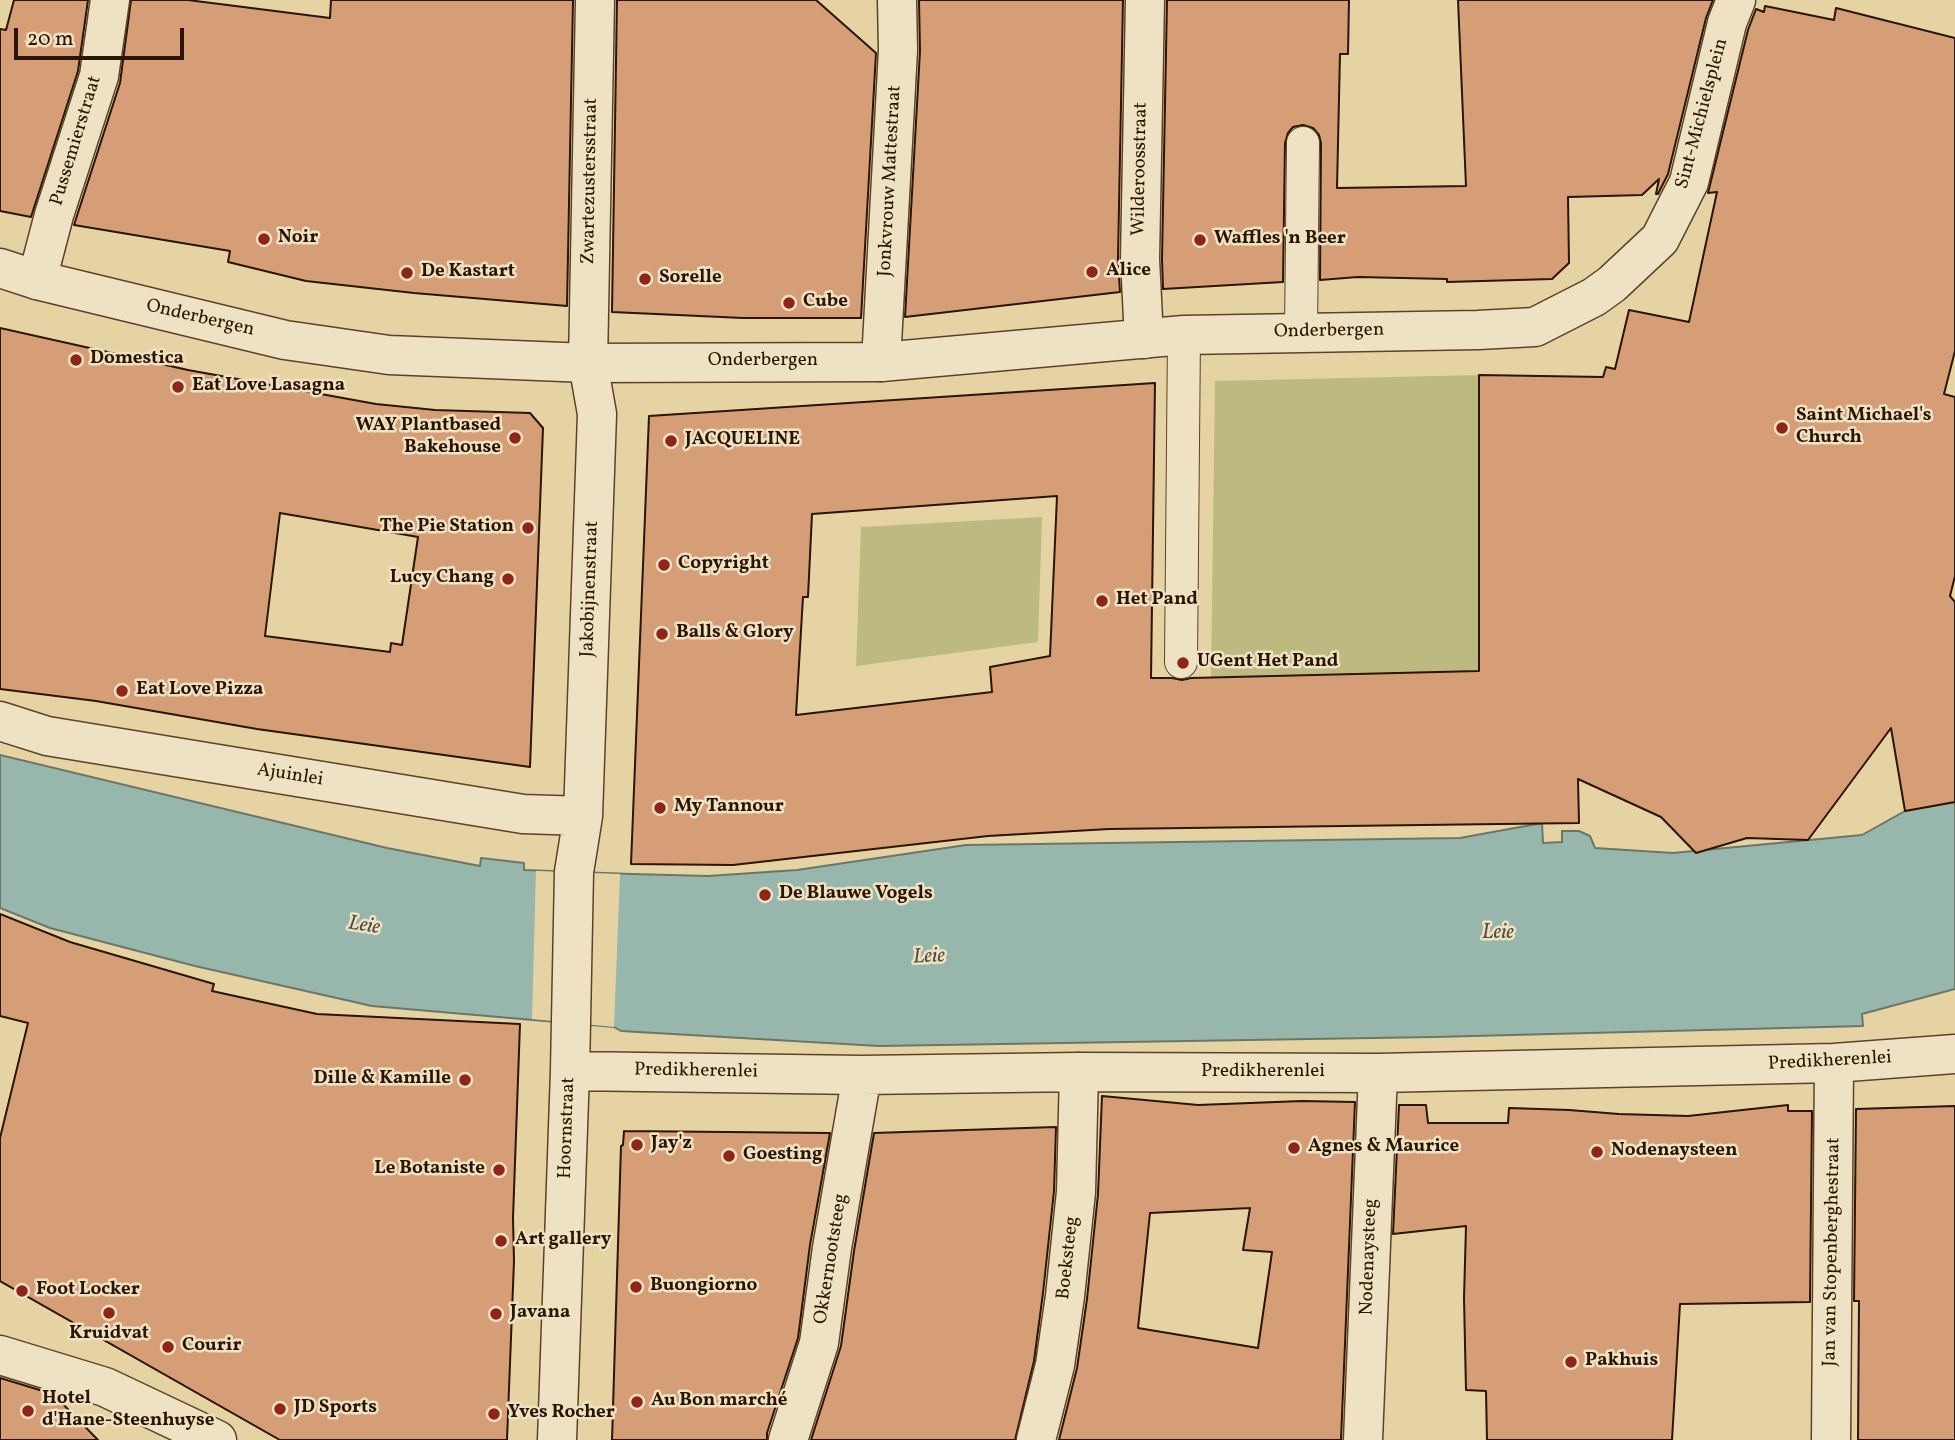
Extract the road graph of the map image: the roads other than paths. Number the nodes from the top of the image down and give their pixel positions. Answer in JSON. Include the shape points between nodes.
{"nodes":[{"id":1,"x":110,"y":0,"type":"edge"},
{"id":2,"x":595,"y":0,"type":"edge"},
{"id":3,"x":897,"y":0,"type":"edge"},
{"id":4,"x":1144,"y":0,"type":"edge"},
{"id":5,"x":1736,"y":0,"type":"edge"},
{"id":6,"x":1303,"y":143,"type":"dead end"},
{"id":7,"x":0,"y":268,"type":"edge"},
{"id":8,"x":37,"y":280,"type":"junction"},
{"id":9,"x":1535,"y":327,"type":"joint"},
{"id":10,"x":1301,"y":332,"type":"junction"},
{"id":11,"x":1184,"y":335,"type":"junction"},
{"id":12,"x":1144,"y":339,"type":"junction"},
{"id":13,"x":881,"y":362,"type":"junction"},
{"id":14,"x":587,"y":363,"type":"junction"},
{"id":15,"x":1181,"y":662,"type":"dead end"},
{"id":16,"x":0,"y":722,"type":"edge"},
{"id":17,"x":583,"y":816,"type":"junction"},
{"id":18,"x":1955,"y":1054,"type":"edge"},
{"id":19,"x":1834,"y":1063,"type":"junction"},
{"id":20,"x":570,"y":1071,"type":"junction"},
{"id":21,"x":1079,"y":1072,"type":"junction"},
{"id":22,"x":1378,"y":1073,"type":"junction"},
{"id":23,"x":862,"y":1075,"type":"junction"},
{"id":24,"x":0,"y":1355,"type":"edge"},
{"id":25,"x":216,"y":1440,"type":"edge"},
{"id":26,"x":557,"y":1440,"type":"edge"},
{"id":27,"x":788,"y":1440,"type":"edge"},
{"id":28,"x":1036,"y":1440,"type":"edge"},
{"id":29,"x":1363,"y":1440,"type":"edge"},
{"id":30,"x":1831,"y":1440,"type":"edge"}],
"edges":[{"from":1,"to":8,"type":"street","name":"Pussemierstraat","via":[[99,76]]},
{"from":2,"to":14,"type":"street","name":"Zwartezustersstraat"},
{"from":3,"to":13,"type":"street","name":"Jonkvrouw Mattestraat"},
{"from":4,"to":12,"type":"street","name":"Wilderoosstraat","via":[[1140,259]]},
{"from":5,"to":9,"type":"street","name":"Sint-Michielsplein","via":[[1689,182],[1660,239],[1594,298]]},
{"from":6,"to":10,"type":"lane"},
{"from":7,"to":8,"type":"street","name":"Onderbergen"},
{"from":8,"to":14,"type":"street","name":"Onderbergen","via":[[285,340],[389,355]]},
{"from":9,"to":10,"type":"street","name":"Onderbergen"},
{"from":10,"to":11,"type":"street","name":"Onderbergen"},
{"from":11,"to":12,"type":"street","name":"Onderbergen"},
{"from":11,"to":15,"type":"lane"},
{"from":12,"to":13,"type":"street","name":"Onderbergen"},
{"from":13,"to":14,"type":"street","name":"Onderbergen"},
{"from":14,"to":17,"type":"street","name":"Jakobijnenstraat","via":[[597,414]]},
{"from":16,"to":17,"type":"street","name":"Ajuinlei","via":[[47,736],[511,812]]},
{"from":17,"to":20,"type":"street","name":"Hoornstraat","via":[[575,872]]},
{"from":18,"to":19,"type":"street","name":"Predikherenlei"},
{"from":19,"to":22,"type":"street","name":"Predikherenlei"},
{"from":19,"to":30,"type":"street","name":"Jan van Stopenberghestraat"},
{"from":20,"to":23,"type":"street","name":"Predikherenlei"},
{"from":20,"to":26,"type":"street","name":"Hoornstraat"},
{"from":21,"to":22,"type":"street","name":"Predikherenlei"},
{"from":21,"to":23,"type":"street","name":"Predikherenlei"},
{"from":21,"to":28,"type":"street","name":"Boeksteeg","via":[[1076,1192],[1065,1296],[1055,1364]]},
{"from":22,"to":29,"type":"street","name":"Nodenaysteeg"},
{"from":23,"to":27,"type":"street","name":"Okkernootsteeg","via":[[819,1343]]},
{"from":24,"to":25,"type":"street","via":[[105,1387]]}]}
